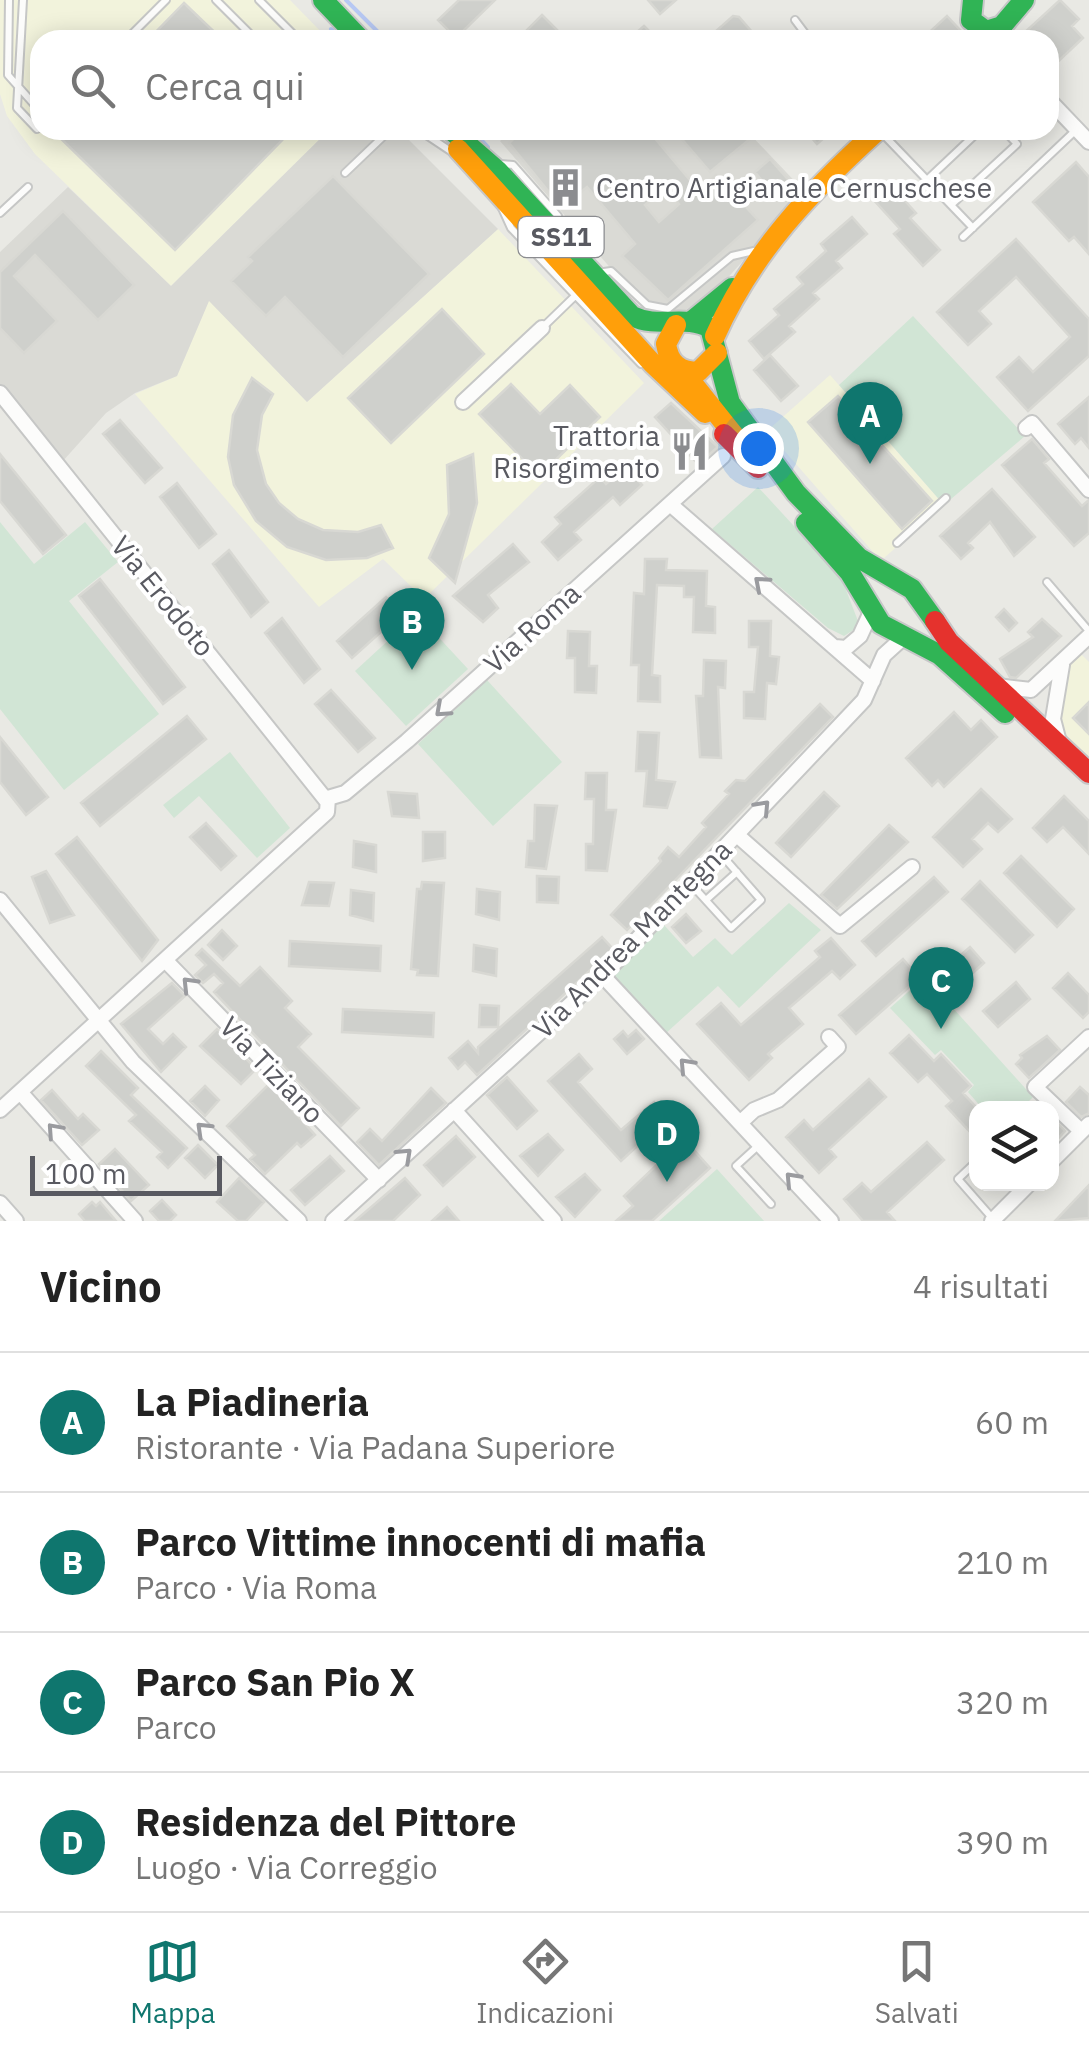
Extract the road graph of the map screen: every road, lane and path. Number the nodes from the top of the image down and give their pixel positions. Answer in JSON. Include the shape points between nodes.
{"nodes":[{"id":1,"x":9,"y":0,"type":"edge"},
{"id":2,"x":24,"y":0,"type":"edge"},
{"id":3,"x":166,"y":0,"type":"edge"},
{"id":4,"x":216,"y":0,"type":"edge"},
{"id":5,"x":259,"y":0,"type":"edge"},
{"id":6,"x":323,"y":0,"type":"edge"},
{"id":7,"x":1024,"y":0,"type":"edge"},
{"id":8,"x":795,"y":20,"type":"dead end"},
{"id":9,"x":985,"y":21,"type":"edge"},
{"id":10,"x":136,"y":30,"type":"edge"},
{"id":11,"x":246,"y":30,"type":"edge"},
{"id":12,"x":289,"y":30,"type":"edge"},
{"id":13,"x":352,"y":30,"type":"edge"},
{"id":14,"x":802,"y":30,"type":"edge"},
{"id":15,"x":21,"y":92,"type":"junction"},
{"id":16,"x":30,"y":101,"type":"edge"},
{"id":17,"x":1059,"y":110,"type":"edge"},
{"id":18,"x":30,"y":122,"type":"edge"},
{"id":19,"x":1077,"y":129,"type":"junction"},
{"id":20,"x":380,"y":140,"type":"edge"},
{"id":21,"x":432,"y":140,"type":"edge"},
{"id":22,"x":454,"y":140,"type":"edge"},
{"id":23,"x":459,"y":140,"type":"edge"},
{"id":24,"x":868,"y":140,"type":"edge"},
{"id":25,"x":889,"y":140,"type":"edge"},
{"id":26,"x":969,"y":140,"type":"edge"},
{"id":27,"x":1013,"y":140,"type":"edge"},
{"id":28,"x":1089,"y":142,"type":"edge"},
{"id":29,"x":464,"y":156,"type":"junction"},
{"id":30,"x":493,"y":167,"type":"junction"},
{"id":31,"x":345,"y":173,"type":"dead end"},
{"id":32,"x":927,"y":180,"type":"junction"},
{"id":33,"x":28,"y":187,"type":"dead end"},
{"id":34,"x":951,"y":205,"type":"junction"},
{"id":35,"x":0,"y":213,"type":"edge"},
{"id":36,"x":973,"y":228,"type":"junction"},
{"id":37,"x":963,"y":237,"type":"dead end"},
{"id":38,"x":760,"y":250,"type":"junction"},
{"id":39,"x":737,"y":284,"type":"junction"},
{"id":40,"x":586,"y":289,"type":"junction"},
{"id":41,"x":685,"y":323,"type":"junction"},
{"id":42,"x":542,"y":328,"type":"joint"},
{"id":43,"x":716,"y":344,"type":"junction"},
{"id":44,"x":667,"y":354,"type":"junction"},
{"id":45,"x":674,"y":373,"type":"junction"},
{"id":46,"x":0,"y":393,"type":"edge"},
{"id":47,"x":463,"y":402,"type":"dead end"},
{"id":48,"x":1026,"y":428,"type":"dead end"},
{"id":49,"x":723,"y":456,"type":"dead end"},
{"id":50,"x":1089,"y":490,"type":"edge"},
{"id":51,"x":946,"y":498,"type":"dead end"},
{"id":52,"x":670,"y":504,"type":"junction"},
{"id":53,"x":897,"y":543,"type":"dead end"},
{"id":54,"x":890,"y":579,"type":"junction"},
{"id":55,"x":1047,"y":582,"type":"dead end"},
{"id":56,"x":869,"y":606,"type":"junction"},
{"id":57,"x":924,"y":612,"type":"junction"},
{"id":58,"x":1089,"y":633,"type":"edge"},
{"id":59,"x":905,"y":636,"type":"junction"},
{"id":60,"x":835,"y":646,"type":"junction"},
{"id":61,"x":1062,"y":664,"type":"junction"},
{"id":62,"x":874,"y":681,"type":"junction"},
{"id":63,"x":996,"y":686,"type":"junction"},
{"id":64,"x":1062,"y":749,"type":"junction"},
{"id":65,"x":1089,"y":774,"type":"edge"},
{"id":66,"x":1089,"y":789,"type":"edge"},
{"id":67,"x":331,"y":803,"type":"junction"},
{"id":68,"x":737,"y":835,"type":"junction"},
{"id":69,"x":720,"y":853,"type":"junction"},
{"id":70,"x":912,"y":868,"type":"dead end"},
{"id":71,"x":737,"y":872,"type":"junction"},
{"id":72,"x":691,"y":884,"type":"junction"},
{"id":73,"x":0,"y":900,"type":"edge"},
{"id":74,"x":706,"y":900,"type":"junction"},
{"id":75,"x":165,"y":960,"type":"junction"},
{"id":76,"x":603,"y":976,"type":"junction"},
{"id":77,"x":97,"y":1022,"type":"junction"},
{"id":78,"x":829,"y":1037,"type":"dead end"},
{"id":79,"x":1089,"y":1037,"type":"edge"},
{"id":80,"x":20,"y":1092,"type":"junction"},
{"id":81,"x":0,"y":1110,"type":"edge"},
{"id":82,"x":454,"y":1110,"type":"junction"},
{"id":83,"x":740,"y":1123,"type":"junction"},
{"id":84,"x":1085,"y":1128,"type":"edge"},
{"id":85,"x":760,"y":1144,"type":"junction"},
{"id":86,"x":1059,"y":1155,"type":"edge"},
{"id":87,"x":969,"y":1169,"type":"edge"},
{"id":88,"x":379,"y":1180,"type":"junction"},
{"id":89,"x":1023,"y":1191,"type":"edge"},
{"id":90,"x":0,"y":1204,"type":"edge"},
{"id":91,"x":772,"y":1204,"type":"dead end"},
{"id":92,"x":992,"y":1220,"type":"edge"},
{"id":93,"x":16,"y":1221,"type":"edge"},
{"id":94,"x":134,"y":1221,"type":"edge"},
{"id":95,"x":299,"y":1221,"type":"edge"},
{"id":96,"x":333,"y":1221,"type":"edge"},
{"id":97,"x":554,"y":1221,"type":"edge"},
{"id":98,"x":831,"y":1221,"type":"edge"}],
"edges":[{"from":1,"to":15,"type":"lane","via":[[8,76]]},
{"from":2,"to":15,"type":"lane"},
{"from":3,"to":10,"type":"lane"},
{"from":4,"to":11,"type":"lane"},
{"from":5,"to":12,"type":"lane"},
{"from":6,"to":13,"type":"main road"},
{"from":7,"to":9,"type":"main road"},
{"from":8,"to":14,"type":"lane"},
{"from":15,"to":16,"type":"lane"},
{"from":15,"to":18,"type":"lane","via":[[17,108]]},
{"from":17,"to":19,"type":"street"},
{"from":19,"to":28,"type":"street"},
{"from":19,"to":36,"type":"lane"},
{"from":20,"to":31,"type":"lane"},
{"from":21,"to":29,"type":"lane"},
{"from":22,"to":29,"type":"main road","number":"SS11"},
{"from":23,"to":30,"type":"main road","number":"SS11"},
{"from":24,"to":38,"type":"main road","via":[[788,214]]},
{"from":25,"to":32,"type":"lane"},
{"from":26,"to":32,"type":"lane"},
{"from":27,"to":34,"type":"lane","via":[[1017,144]]},
{"from":29,"to":40,"type":"main road","number":"SS11"},
{"from":30,"to":40,"type":"lane","via":[[578,267]]},
{"from":30,"to":40,"type":"main road","number":"SS11","via":[[567,244]]},
{"from":32,"to":34,"type":"lane"},
{"from":33,"to":35,"type":"lane"},
{"from":34,"to":36,"type":"lane"},
{"from":36,"to":37,"type":"lane"},
{"from":38,"to":39,"type":"main road"},
{"from":38,"to":40,"type":"lane","via":[[732,256],[668,309],[647,305],[611,272]]},
{"from":39,"to":41,"type":"main road"},
{"from":39,"to":43,"type":"main road"},
{"from":40,"to":41,"type":"main road","number":"SS11","via":[[636,319]]},
{"from":40,"to":42,"type":"lane"},
{"from":40,"to":44,"type":"main road","number":"SS11"},
{"from":40,"to":45,"type":"main road","number":"SS11"},
{"from":41,"to":43,"type":"main road","number":"SS11","via":[[706,325]]},
{"from":41,"to":44,"type":"main road","via":[[667,339]]},
{"from":42,"to":47,"type":"street"},
{"from":43,"to":45,"type":"main road","via":[[702,370]]},
{"from":43,"to":54,"type":"main road","via":[[730,403],[759,447],[846,546]]},
{"from":44,"to":45,"type":"main road","number":"SS11"},
{"from":45,"to":56,"type":"main road","number":"SS11","via":[[843,564]]},
{"from":46,"to":67,"type":"street","name":"Via Erodoto"},
{"from":48,"to":50,"type":"street","via":[[1032,424]]},
{"from":49,"to":52,"type":"street","name":"Via Roma"},
{"from":51,"to":53,"type":"lane"},
{"from":60,"to":52,"type":"street","one_way":true},
{"from":52,"to":67,"type":"street","name":"Via Roma","one_way":true},
{"from":54,"to":56,"type":"main road","via":[[876,585]]},
{"from":54,"to":57,"type":"main road","via":[[912,590]]},
{"from":55,"to":58,"type":"lane"},
{"from":56,"to":59,"type":"main road","number":"SS11","via":[[890,631]]},
{"from":56,"to":60,"type":"street","via":[[855,642]]},
{"from":57,"to":59,"type":"main road"},
{"from":57,"to":63,"type":"main road"},
{"from":58,"to":61,"type":"street"},
{"from":59,"to":62,"type":"street","name":"Via Andrea Mantegna","via":[[884,655]]},
{"from":59,"to":66,"type":"main road","number":"SS11","via":[[946,660]]},
{"from":60,"to":62,"type":"street"},
{"from":61,"to":63,"type":"street","via":[[1032,690]]},
{"from":61,"to":64,"type":"street","via":[[1053,719]]},
{"from":68,"to":62,"type":"street","name":"Via Andrea Mantegna","one_way":true,"via":[[864,700]]},
{"from":63,"to":64,"type":"main road"},
{"from":64,"to":65,"type":"main road"},
{"from":67,"to":75,"type":"street","name":"Via Roma"},
{"from":68,"to":69,"type":"street","name":"Via Andrea Mantegna"},
{"from":68,"to":70,"type":"street","via":[[840,926]]},
{"from":69,"to":71,"type":"lane"},
{"from":69,"to":72,"type":"street","name":"Via Andrea Mantegna"},
{"from":71,"to":74,"type":"lane"},
{"from":71,"to":74,"type":"lane","via":[[761,900],[731,928]]},
{"from":72,"to":74,"type":"lane"},
{"from":72,"to":76,"type":"street","name":"Via Andrea Mantegna"},
{"from":73,"to":77,"type":"street"},
{"from":75,"to":77,"type":"street","name":"Via Roma"},
{"from":88,"to":75,"type":"street","name":"Via Tiziano","one_way":true},
{"from":76,"to":82,"type":"street","name":"Via Andrea Mantegna"},
{"from":83,"to":76,"type":"street","one_way":true},
{"from":77,"to":80,"type":"street","name":"Via Roma"},
{"from":95,"to":77,"type":"street","one_way":true},
{"from":78,"to":83,"type":"street","via":[[838,1048]]},
{"from":79,"to":84,"type":"street","via":[[1035,1087]]},
{"from":80,"to":81,"type":"street","name":"Via Roma"},
{"from":94,"to":80,"type":"street","one_way":true},
{"from":88,"to":82,"type":"street","name":"Via Andrea Mantegna","one_way":true},
{"from":82,"to":97,"type":"street"},
{"from":83,"to":85,"type":"street"},
{"from":84,"to":86,"type":"street"},
{"from":85,"to":91,"type":"lane","via":[[736,1166]]},
{"from":98,"to":85,"type":"street","one_way":true},
{"from":87,"to":92,"type":"lane","via":[[958,1179]]},
{"from":88,"to":96,"type":"street","name":"Via Andrea Mantegna"},
{"from":89,"to":92,"type":"street"},
{"from":90,"to":93,"type":"street"}]}
